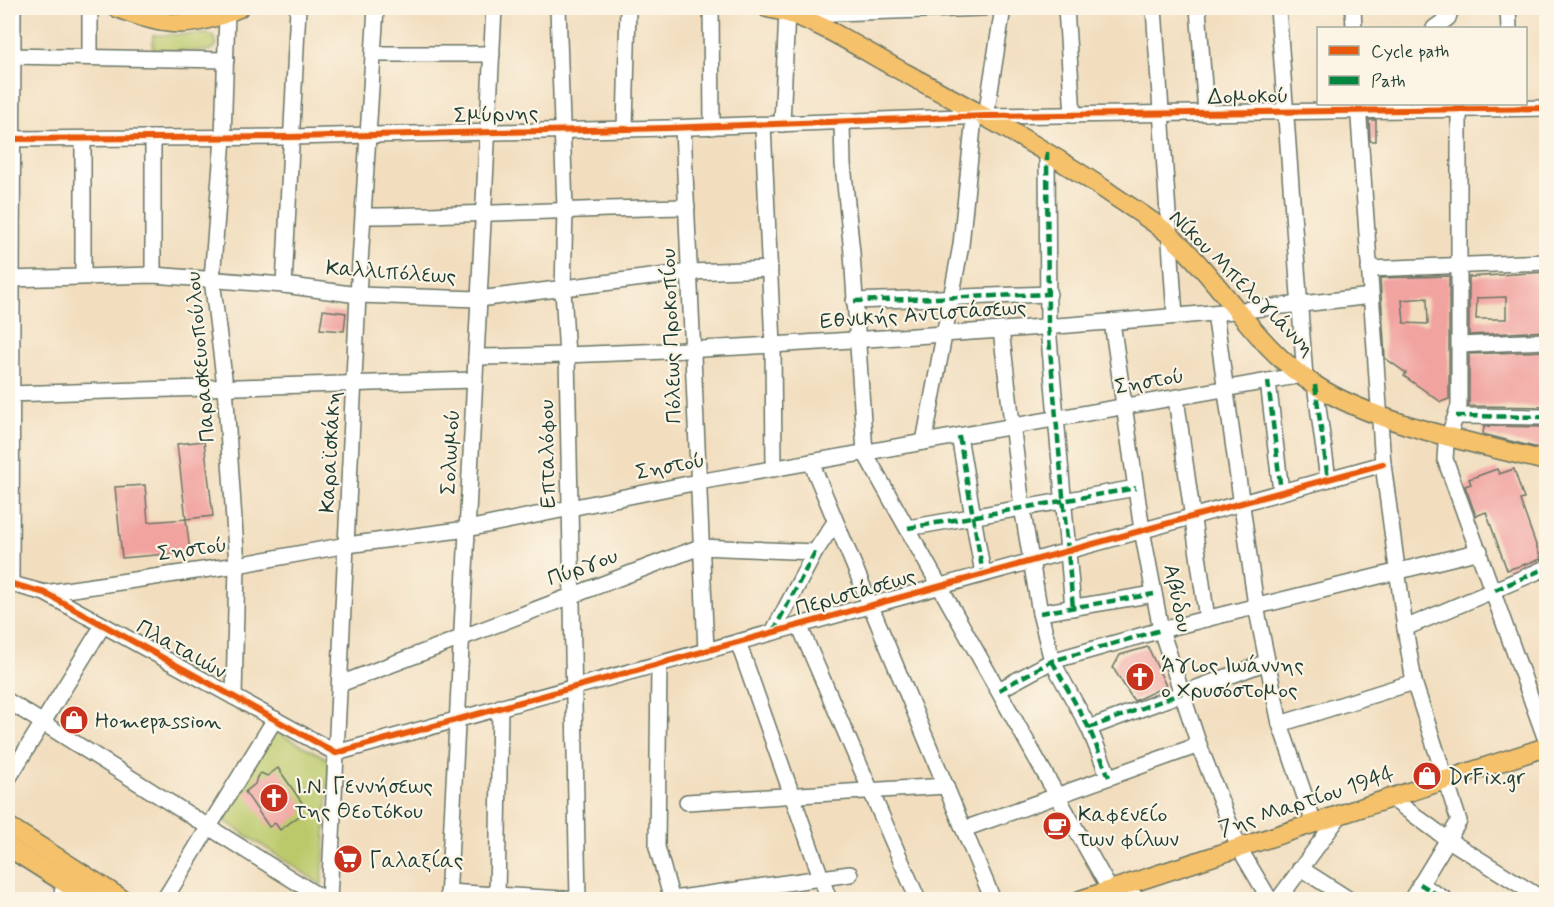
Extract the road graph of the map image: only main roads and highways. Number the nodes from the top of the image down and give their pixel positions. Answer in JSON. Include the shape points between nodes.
{"nodes":[{"id":1,"x":117,"y":8,"type":"edge"},
{"id":2,"x":767,"y":8,"type":"edge"},
{"id":3,"x":233,"y":10,"type":"edge"},
{"id":4,"x":796,"y":12,"type":"edge"},
{"id":5,"x":203,"y":14,"type":"edge"},
{"id":6,"x":1546,"y":460,"type":"edge"},
{"id":7,"x":1546,"y":747,"type":"edge"},
{"id":8,"x":8,"y":826,"type":"edge"},
{"id":9,"x":8,"y":847,"type":"edge"},
{"id":10,"x":62,"y":891,"type":"edge"},
{"id":11,"x":1100,"y":894,"type":"edge"},
{"id":12,"x":92,"y":900,"type":"edge"},
{"id":13,"x":124,"y":900,"type":"edge"}],
"edges":[{"from":1,"to":5,"type":"main road","via":[[161,23]]},
{"from":2,"to":4,"type":"main road","name":"Νίκου Μπελογιάννη"},
{"from":3,"to":5,"type":"main road"},
{"from":4,"to":6,"type":"main road","name":"Νίκου Μπελογιάννη","via":[[1047,152],[1170,235],[1282,358],[1307,379],[1379,414]]},
{"from":7,"to":11,"type":"main road","name":"7ης Μαρτίου 1944"},
{"from":8,"to":13,"type":"main road"},
{"from":9,"to":10,"type":"main road"},
{"from":10,"to":12,"type":"main road"}]}
